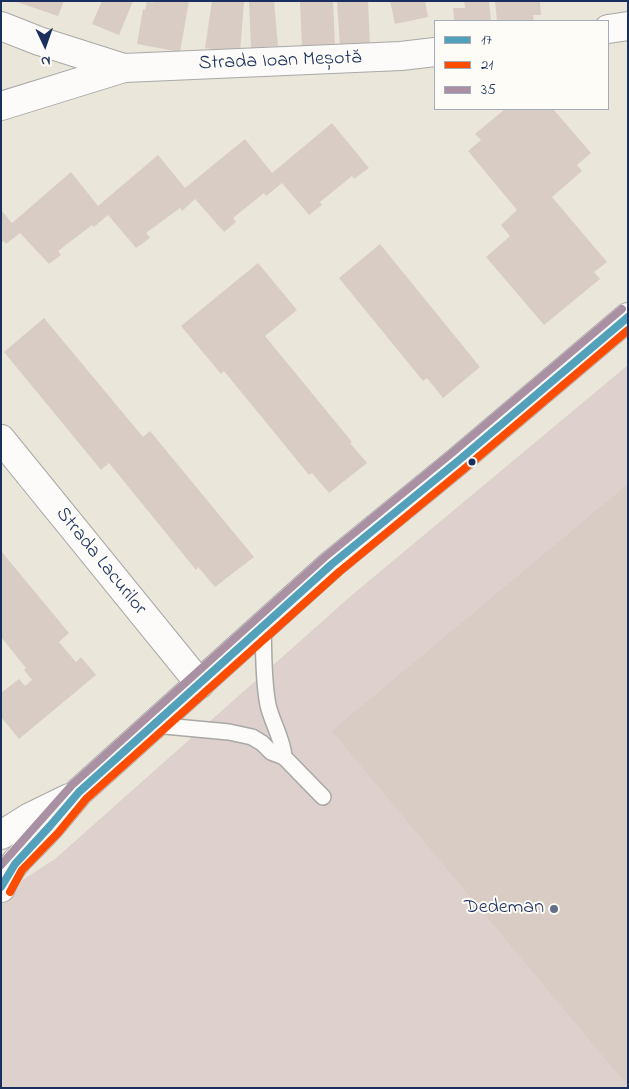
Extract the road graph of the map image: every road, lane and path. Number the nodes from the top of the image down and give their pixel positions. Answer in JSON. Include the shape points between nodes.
{"nodes":[{"id":1,"x":1,"y":26,"type":"edge"},
{"id":2,"x":628,"y":26,"type":"edge"},
{"id":3,"x":609,"y":29,"type":"edge"},
{"id":4,"x":434,"y":52,"type":"edge"},
{"id":5,"x":124,"y":68,"type":"junction"},
{"id":6,"x":1,"y":106,"type":"edge"},
{"id":7,"x":628,"y":317,"type":"edge"},
{"id":8,"x":1,"y":439,"type":"edge"},
{"id":9,"x":263,"y":627,"type":"junction"},
{"id":10,"x":200,"y":684,"type":"junction"},
{"id":11,"x":154,"y":725,"type":"junction"},
{"id":12,"x":284,"y":757,"type":"junction"},
{"id":13,"x":79,"y":792,"type":"junction"},
{"id":14,"x":323,"y":797,"type":"dead end"},
{"id":15,"x":1,"y":835,"type":"edge"},
{"id":16,"x":1,"y":888,"type":"edge"}],
"edges":[{"from":1,"to":5,"type":"street","name":"Strada Ioan Meșotă"},
{"from":2,"to":3,"type":"street"},
{"from":4,"to":5,"type":"street","name":"Strada Ioan Meșotă"},
{"from":5,"to":6,"type":"street","name":"Strada Ioan Meșotă"},
{"from":7,"to":9,"type":"street","via":[[332,564]]},
{"from":8,"to":10,"type":"street","name":"Strada Lacurilor"},
{"from":9,"to":10,"type":"street"},
{"from":9,"to":12,"type":"lane","via":[[266,693],[273,722],[283,744]]},
{"from":10,"to":11,"type":"street"},
{"from":11,"to":12,"type":"lane","via":[[240,733]]},
{"from":11,"to":13,"type":"street"},
{"from":12,"to":14,"type":"lane"},
{"from":13,"to":15,"type":"street"},
{"from":13,"to":16,"type":"street","via":[[16,861]]}]}
